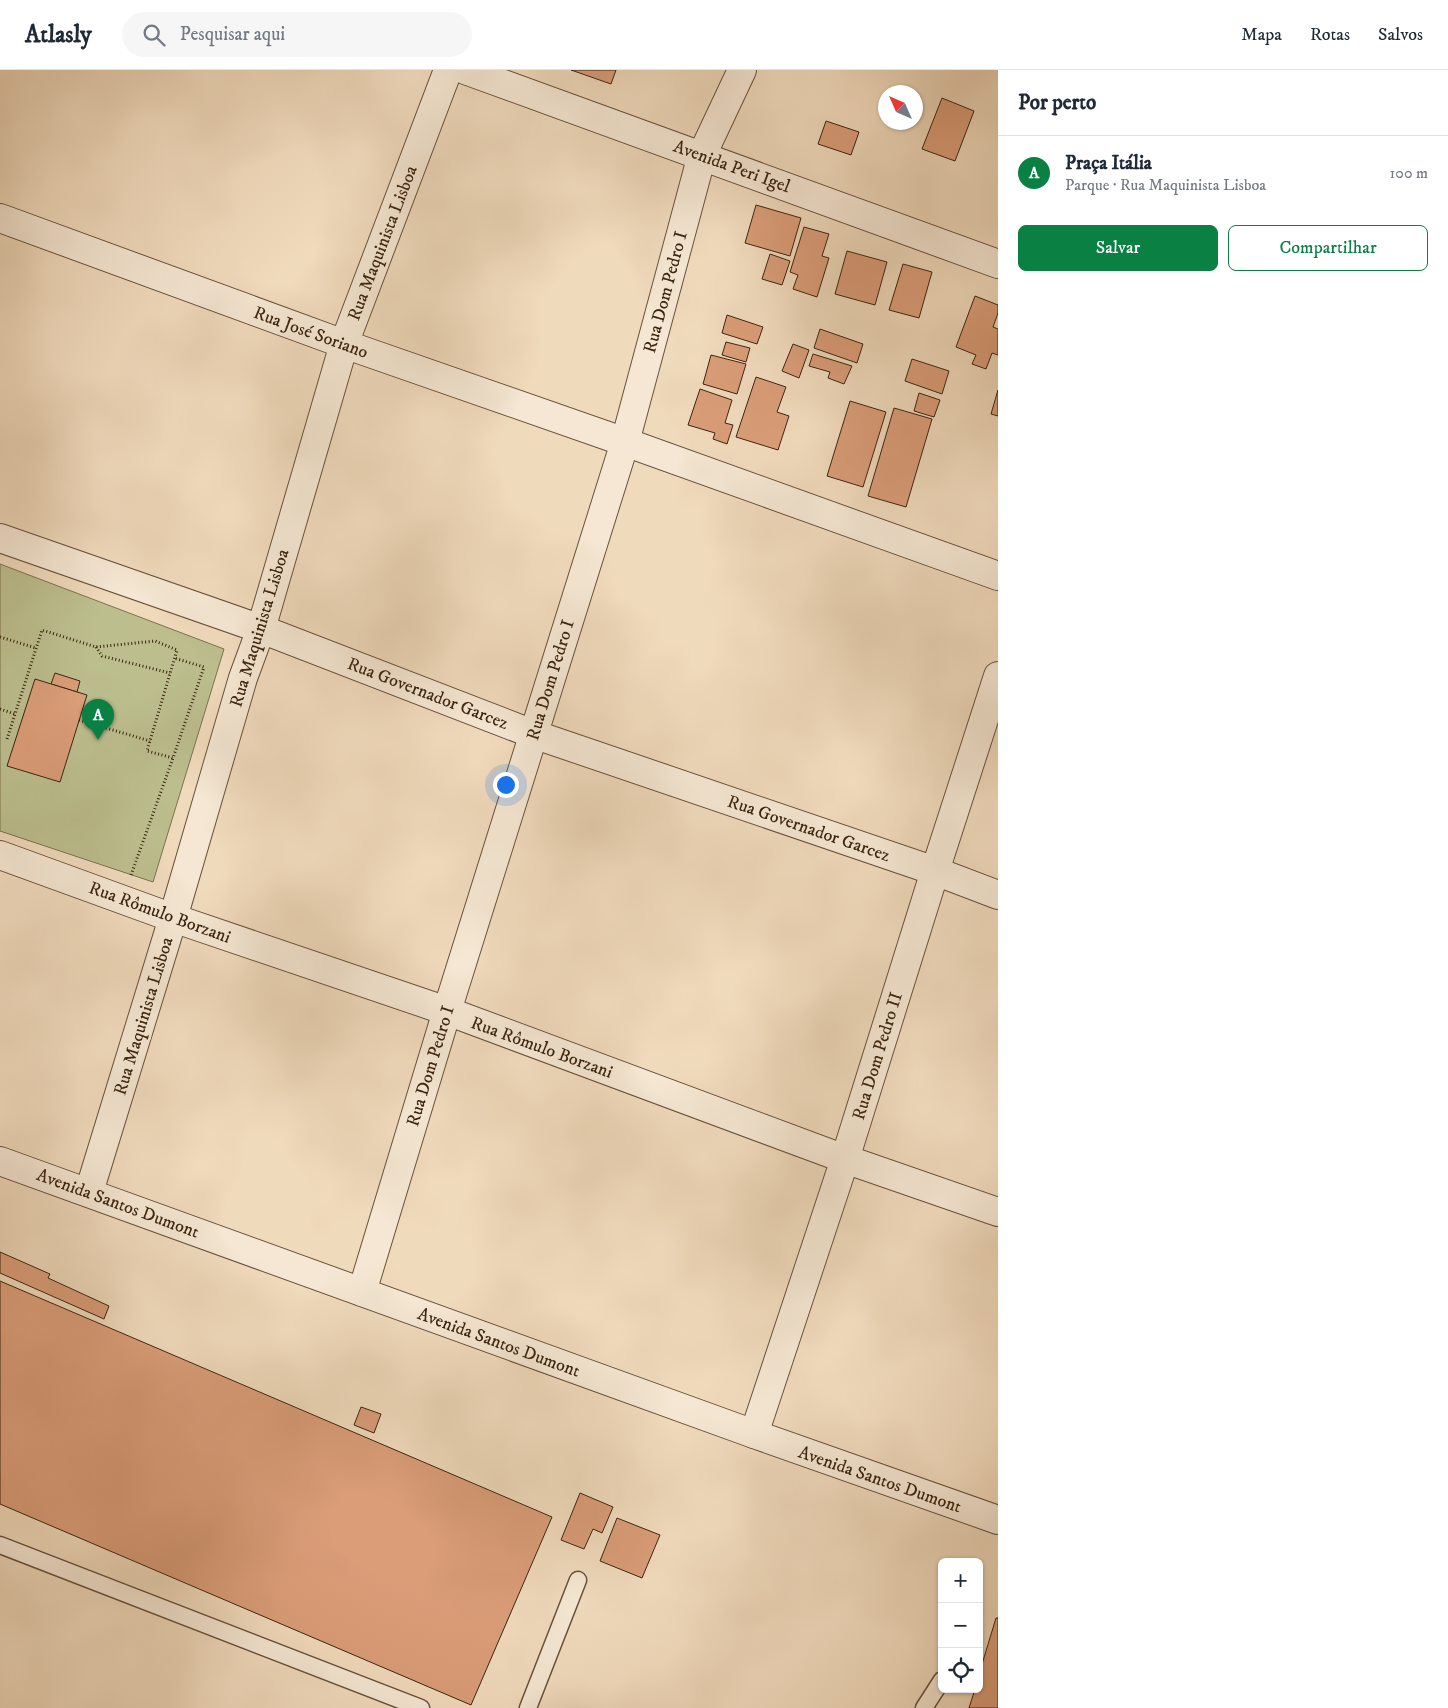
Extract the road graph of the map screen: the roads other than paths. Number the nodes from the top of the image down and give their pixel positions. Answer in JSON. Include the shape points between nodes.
{"nodes":[{"id":1,"x":448,"y":70,"type":"edge"},
{"id":2,"x":466,"y":70,"type":"edge"},
{"id":3,"x":742,"y":70,"type":"edge"},
{"id":4,"x":702,"y":155,"type":"junction"},
{"id":5,"x":0,"y":218,"type":"edge"},
{"id":6,"x":998,"y":264,"type":"edge"},
{"id":7,"x":344,"y":344,"type":"junction"},
{"id":8,"x":625,"y":442,"type":"junction"},
{"id":9,"x":0,"y":538,"type":"edge"},
{"id":10,"x":998,"y":576,"type":"edge"},
{"id":11,"x":261,"y":629,"type":"junction"},
{"id":12,"x":998,"y":676,"type":"edge"},
{"id":13,"x":533,"y":734,"type":"junction"},
{"id":14,"x":0,"y":855,"type":"edge"},
{"id":15,"x":935,"y":871,"type":"junction"},
{"id":16,"x":998,"y":895,"type":"edge"},
{"id":17,"x":173,"y":918,"type":"junction"},
{"id":18,"x":447,"y":1011,"type":"junction"},
{"id":19,"x":844,"y":1159,"type":"junction"},
{"id":20,"x":0,"y":1161,"type":"edge"},
{"id":21,"x":89,"y":1192,"type":"junction"},
{"id":22,"x":998,"y":1212,"type":"edge"},
{"id":23,"x":362,"y":1292,"type":"junction"},
{"id":24,"x":754,"y":1434,"type":"junction"},
{"id":25,"x":998,"y":1520,"type":"edge"},
{"id":26,"x":0,"y":1545,"type":"edge"},
{"id":27,"x":578,"y":1580,"type":"dead end"},
{"id":28,"x":938,"y":1686,"type":"edge"},
{"id":29,"x":421,"y":1708,"type":"edge"},
{"id":30,"x":528,"y":1708,"type":"edge"},
{"id":31,"x":924,"y":1708,"type":"edge"}],
"edges":[{"from":1,"to":7,"type":"street","name":"Rua Maquinista Lisboa"},
{"from":2,"to":4,"type":"street","name":"Avenida Peri Igel"},
{"from":3,"to":4,"type":"street","name":"Rua Dom Pedro I"},
{"from":4,"to":6,"type":"street","name":"Avenida Peri Igel"},
{"from":4,"to":8,"type":"street","name":"Rua Dom Pedro I"},
{"from":5,"to":7,"type":"street","name":"Rua José Soriano"},
{"from":7,"to":8,"type":"street","name":"Rua José Soriano"},
{"from":7,"to":11,"type":"street","name":"Rua Maquinista Lisboa"},
{"from":8,"to":10,"type":"street","name":"Rua José Soriano"},
{"from":8,"to":13,"type":"street","name":"Rua Dom Pedro I"},
{"from":9,"to":11,"type":"street","name":"Rua Governador Garcez"},
{"from":11,"to":13,"type":"street","name":"Rua Governador Garcez"},
{"from":11,"to":17,"type":"street","name":"Rua Maquinista Lisboa","via":[[243,678]]},
{"from":12,"to":15,"type":"street","name":"Rua Dom Pedro II"},
{"from":13,"to":15,"type":"street","name":"Rua Governador Garcez"},
{"from":13,"to":18,"type":"street","name":"Rua Dom Pedro I"},
{"from":14,"to":17,"type":"street","name":"Rua Rômulo Borzani"},
{"from":15,"to":16,"type":"street","name":"Rua Governador Garcez"},
{"from":15,"to":19,"type":"street","name":"Rua Dom Pedro II"},
{"from":17,"to":18,"type":"street","name":"Rua Rômulo Borzani"},
{"from":17,"to":21,"type":"street","name":"Rua Maquinista Lisboa"},
{"from":18,"to":19,"type":"street","name":"Rua Rômulo Borzani"},
{"from":18,"to":23,"type":"street","name":"Rua Dom Pedro I"},
{"from":19,"to":22,"type":"street","name":"Rua Rômulo Borzani"},
{"from":19,"to":24,"type":"street","name":"Rua Dom Pedro II"},
{"from":20,"to":21,"type":"street","name":"Avenida Santos Dumont"},
{"from":21,"to":23,"type":"street","name":"Avenida Santos Dumont"},
{"from":23,"to":24,"type":"street","name":"Avenida Santos Dumont"},
{"from":24,"to":25,"type":"street","name":"Avenida Santos Dumont"},
{"from":26,"to":29,"type":"lane"},
{"from":27,"to":30,"type":"lane"},
{"from":28,"to":31,"type":"lane"}]}
